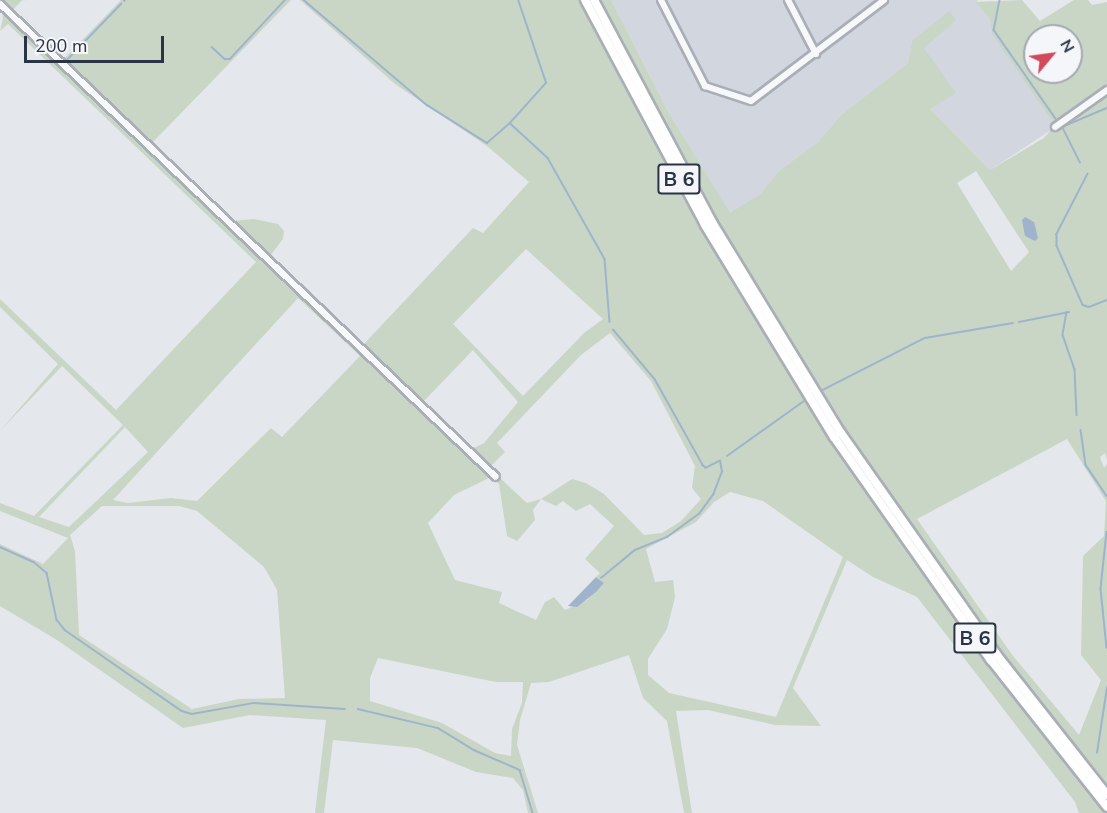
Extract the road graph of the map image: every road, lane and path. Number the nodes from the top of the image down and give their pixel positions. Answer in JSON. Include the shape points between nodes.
{"nodes":[{"id":1,"x":585,"y":0,"type":"edge"},
{"id":2,"x":594,"y":0,"type":"edge"},
{"id":3,"x":661,"y":0,"type":"edge"},
{"id":4,"x":788,"y":0,"type":"edge"},
{"id":5,"x":884,"y":0,"type":"edge"},
{"id":6,"x":0,"y":4,"type":"edge"},
{"id":7,"x":816,"y":54,"type":"junction"},
{"id":8,"x":1107,"y":90,"type":"edge"},
{"id":9,"x":1055,"y":127,"type":"dead end"},
{"id":10,"x":784,"y":351,"type":"junction"},
{"id":11,"x":496,"y":477,"type":"dead end"},
{"id":12,"x":901,"y":528,"type":"junction"},
{"id":13,"x":1107,"y":795,"type":"edge"},
{"id":14,"x":1107,"y":807,"type":"edge"}],
"edges":[{"from":1,"to":10,"type":"highway","number":"B 6","via":[[673,169]]},
{"from":2,"to":10,"type":"highway","number":"B 6","via":[[680,166]]},
{"from":3,"to":7,"type":"street","via":[[710,90],[756,101]]},
{"from":4,"to":7,"type":"street"},
{"from":5,"to":7,"type":"street"},
{"from":6,"to":11,"type":"street"},
{"from":8,"to":9,"type":"street"},
{"from":10,"to":12,"type":"highway","number":"B 6"},
{"from":12,"to":13,"type":"highway","number":"B 6"},
{"from":12,"to":14,"type":"highway","number":"B 6","via":[[991,660]]}]}
